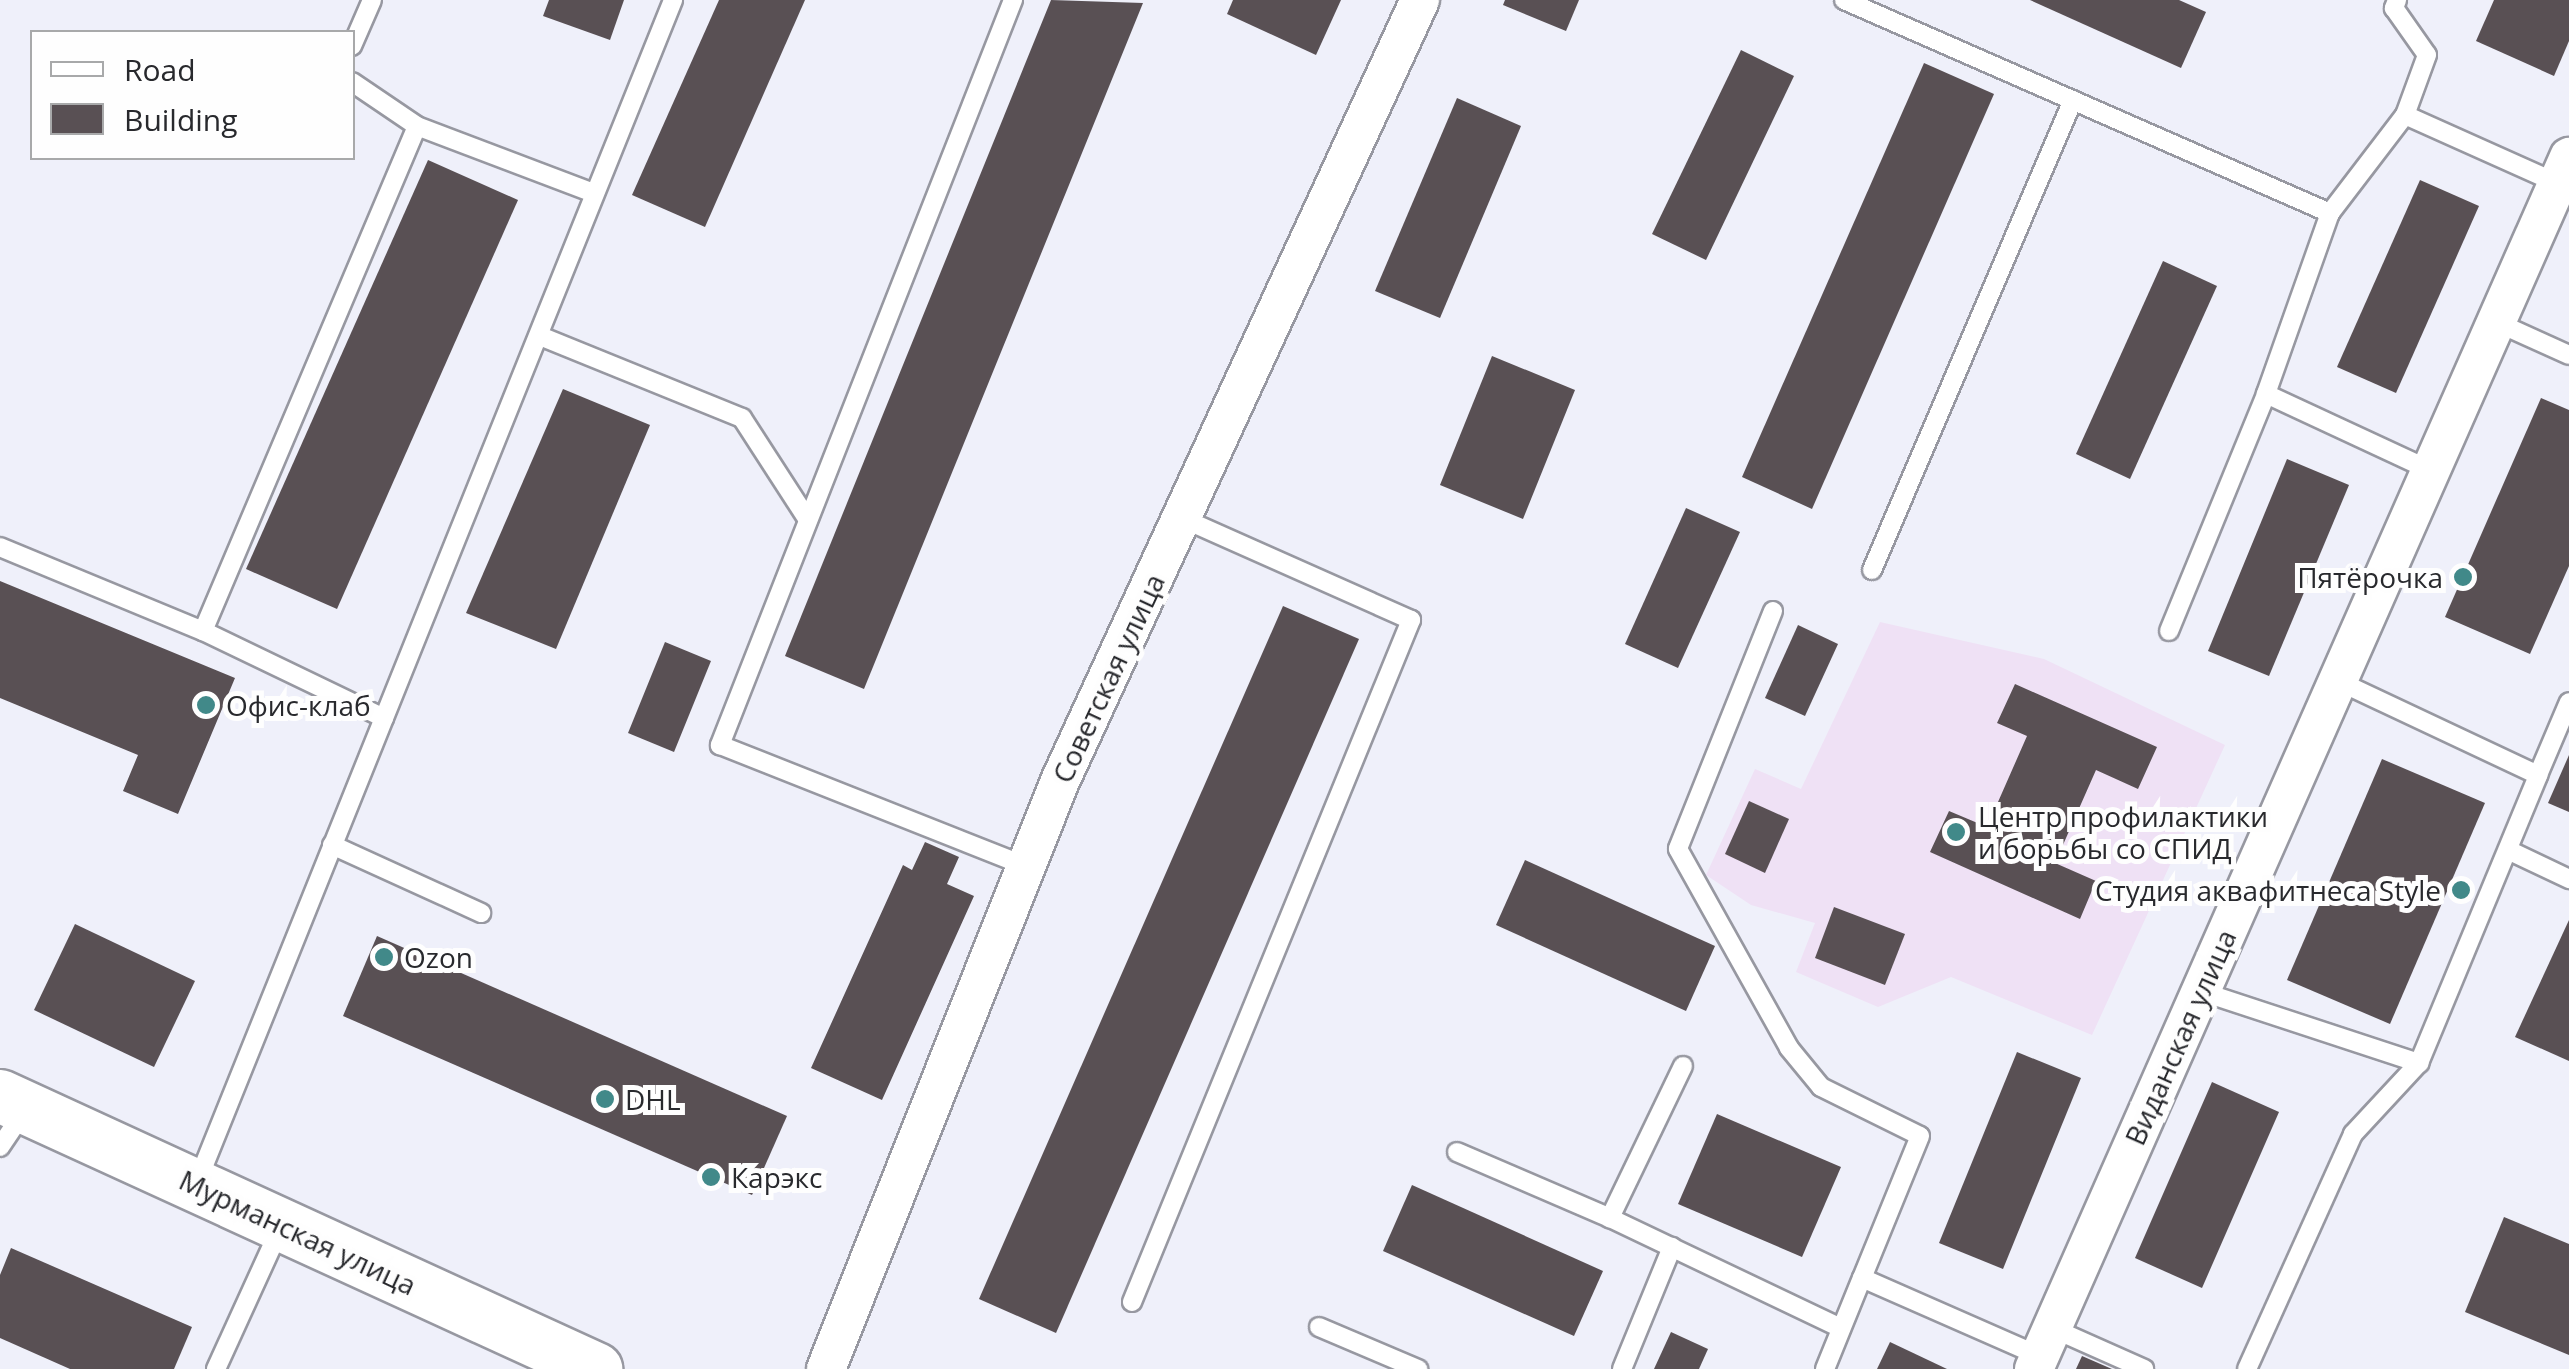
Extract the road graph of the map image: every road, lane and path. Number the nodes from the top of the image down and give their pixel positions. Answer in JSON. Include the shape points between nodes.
{"nodes":[{"id":1,"x":372,"y":0,"type":"edge"},
{"id":2,"x":673,"y":0,"type":"edge"},
{"id":3,"x":1013,"y":0,"type":"edge"},
{"id":4,"x":1420,"y":0,"type":"edge"},
{"id":5,"x":1844,"y":0,"type":"edge"},
{"id":6,"x":2376,"y":0,"type":"edge"},
{"id":7,"x":2396,"y":4,"type":"edge"},
{"id":8,"x":355,"y":39,"type":"edge"},
{"id":9,"x":355,"y":84,"type":"edge"},
{"id":10,"x":2074,"y":100,"type":"junction"},
{"id":11,"x":2405,"y":115,"type":"junction"},
{"id":12,"x":417,"y":126,"type":"junction"},
{"id":13,"x":2563,"y":170,"type":"edge"},
{"id":14,"x":593,"y":193,"type":"junction"},
{"id":15,"x":2330,"y":213,"type":"junction"},
{"id":16,"x":2496,"y":322,"type":"junction"},
{"id":17,"x":540,"y":336,"type":"junction"},
{"id":18,"x":2569,"y":355,"type":"edge"},
{"id":19,"x":2266,"y":394,"type":"junction"},
{"id":20,"x":2430,"y":470,"type":"junction"},
{"id":21,"x":1182,"y":518,"type":"junction"},
{"id":22,"x":808,"y":520,"type":"junction"},
{"id":23,"x":0,"y":547,"type":"edge"},
{"id":24,"x":1872,"y":570,"type":"dead end"},
{"id":25,"x":1773,"y":611,"type":"dead end"},
{"id":26,"x":2169,"y":630,"type":"dead end"},
{"id":27,"x":203,"y":631,"type":"junction"},
{"id":28,"x":2338,"y":681,"type":"junction"},
{"id":29,"x":2569,"y":702,"type":"edge"},
{"id":30,"x":384,"y":718,"type":"junction"},
{"id":31,"x":2538,"y":774,"type":"junction"},
{"id":32,"x":332,"y":845,"type":"junction"},
{"id":33,"x":2508,"y":850,"type":"junction"},
{"id":34,"x":1026,"y":866,"type":"junction"},
{"id":35,"x":2569,"y":879,"type":"edge"},
{"id":36,"x":481,"y":913,"type":"dead end"},
{"id":37,"x":2200,"y":992,"type":"junction"},
{"id":38,"x":2419,"y":1063,"type":"junction"},
{"id":39,"x":1683,"y":1066,"type":"dead end"},
{"id":40,"x":8,"y":1117,"type":"edge"},
{"id":41,"x":1457,"y":1152,"type":"dead end"},
{"id":42,"x":196,"y":1185,"type":"junction"},
{"id":43,"x":1610,"y":1218,"type":"junction"},
{"id":44,"x":282,"y":1226,"type":"junction"},
{"id":45,"x":1672,"y":1248,"type":"junction"},
{"id":46,"x":1862,"y":1278,"type":"junction"},
{"id":47,"x":1132,"y":1302,"type":"dead end"},
{"id":48,"x":1318,"y":1327,"type":"dead end"},
{"id":49,"x":1842,"y":1328,"type":"junction"},
{"id":50,"x":2042,"y":1351,"type":"edge"},
{"id":51,"x":216,"y":1369,"type":"edge"},
{"id":52,"x":596,"y":1369,"type":"edge"},
{"id":53,"x":826,"y":1369,"type":"edge"},
{"id":54,"x":1418,"y":1369,"type":"edge"},
{"id":55,"x":1622,"y":1369,"type":"edge"},
{"id":56,"x":1825,"y":1369,"type":"edge"},
{"id":57,"x":2144,"y":1369,"type":"edge"},
{"id":58,"x":2247,"y":1369,"type":"edge"}],
"edges":[{"from":1,"to":8,"type":"lane"},
{"from":2,"to":14,"type":"lane"},
{"from":3,"to":22,"type":"lane"},
{"from":4,"to":21,"type":"street","name":"Советская улица"},
{"from":5,"to":10,"type":"lane"},
{"from":6,"to":7,"type":"lane"},
{"from":7,"to":11,"type":"lane","via":[[2427,56]]},
{"from":9,"to":12,"type":"lane"},
{"from":10,"to":15,"type":"lane"},
{"from":10,"to":24,"type":"lane"},
{"from":11,"to":13,"type":"lane"},
{"from":11,"to":15,"type":"lane"},
{"from":12,"to":14,"type":"lane"},
{"from":12,"to":27,"type":"lane"},
{"from":13,"to":16,"type":"street","name":"Виданская улица"},
{"from":14,"to":17,"type":"lane"},
{"from":15,"to":19,"type":"lane"},
{"from":16,"to":18,"type":"lane"},
{"from":16,"to":20,"type":"street","name":"Виданская улица"},
{"from":17,"to":22,"type":"lane","via":[[742,418]]},
{"from":17,"to":30,"type":"lane"},
{"from":19,"to":20,"type":"lane"},
{"from":19,"to":26,"type":"lane"},
{"from":20,"to":28,"type":"street","name":"Виданская улица"},
{"from":21,"to":34,"type":"street","name":"Советская улица"},
{"from":21,"to":47,"type":"lane","via":[[1411,620]]},
{"from":22,"to":34,"type":"lane","via":[[720,744]]},
{"from":23,"to":27,"type":"lane"},
{"from":25,"to":46,"type":"lane","via":[[1678,848],[1788,1048],[1821,1087],[1920,1136]]},
{"from":27,"to":30,"type":"lane"},
{"from":28,"to":31,"type":"lane"},
{"from":28,"to":37,"type":"street","name":"Виданская улица"},
{"from":29,"to":31,"type":"lane"},
{"from":30,"to":32,"type":"lane"},
{"from":31,"to":33,"type":"lane"},
{"from":32,"to":36,"type":"lane"},
{"from":32,"to":42,"type":"lane"},
{"from":33,"to":35,"type":"lane"},
{"from":33,"to":38,"type":"lane"},
{"from":34,"to":53,"type":"street","name":"Советская улица"},
{"from":37,"to":38,"type":"lane"},
{"from":37,"to":50,"type":"street","name":"Виданская улица"},
{"from":38,"to":58,"type":"lane","via":[[2352,1134]]},
{"from":39,"to":43,"type":"lane"},
{"from":40,"to":42,"type":"street","name":"Мурманская улица"},
{"from":41,"to":43,"type":"lane"},
{"from":42,"to":44,"type":"street","name":"Мурманская улица"},
{"from":43,"to":45,"type":"lane"},
{"from":44,"to":51,"type":"lane"},
{"from":44,"to":52,"type":"street","name":"Мурманская улица"},
{"from":45,"to":49,"type":"lane"},
{"from":45,"to":55,"type":"lane"},
{"from":46,"to":49,"type":"lane"},
{"from":46,"to":50,"type":"lane"},
{"from":48,"to":54,"type":"lane"},
{"from":49,"to":56,"type":"lane"},
{"from":50,"to":57,"type":"lane"}]}
